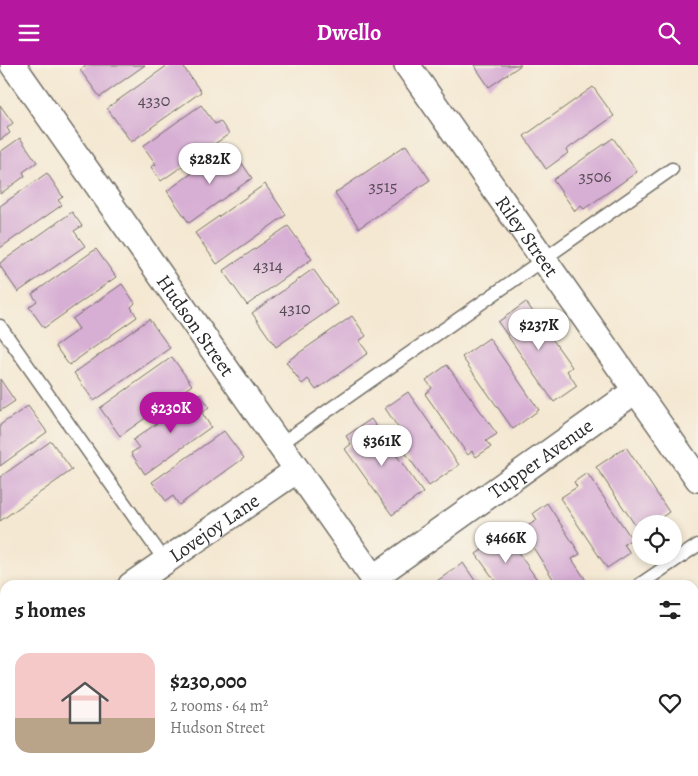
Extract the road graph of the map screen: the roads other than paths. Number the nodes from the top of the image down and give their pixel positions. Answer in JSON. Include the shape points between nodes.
{"nodes":[{"id":1,"x":13,"y":65,"type":"edge"},
{"id":2,"x":408,"y":65,"type":"edge"},
{"id":3,"x":672,"y":169,"type":"dead end"},
{"id":4,"x":543,"y":261,"type":"junction"},
{"id":5,"x":0,"y":326,"type":"edge"},
{"id":6,"x":635,"y":391,"type":"junction"},
{"id":7,"x":280,"y":445,"type":"junction"},
{"id":8,"x":297,"y":470,"type":"junction"},
{"id":9,"x":698,"y":479,"type":"edge"},
{"id":10,"x":698,"y":545,"type":"edge"},
{"id":11,"x":165,"y":561,"type":"junction"},
{"id":12,"x":138,"y":580,"type":"edge"},
{"id":13,"x":374,"y":580,"type":"edge"},
{"id":14,"x":376,"y":580,"type":"edge"},
{"id":15,"x":647,"y":580,"type":"edge"}],
"edges":[{"from":1,"to":7,"type":"street","name":"Hudson Street"},
{"from":2,"to":4,"type":"street","name":"Riley Street"},
{"from":3,"to":4,"type":"lane"},
{"from":4,"to":6,"type":"street","name":"Riley Street"},
{"from":4,"to":7,"type":"lane"},
{"from":5,"to":11,"type":"lane"},
{"from":6,"to":9,"type":"street","name":"Riley Street"},
{"from":6,"to":14,"type":"street","name":"Tupper Avenue"},
{"from":7,"to":8,"type":"street","name":"Hudson Street"},
{"from":8,"to":11,"type":"street","name":"Lovejoy Lane"},
{"from":8,"to":13,"type":"street","name":"Hudson Street"},
{"from":10,"to":15,"type":"lane"},
{"from":11,"to":12,"type":"street","name":"Lovejoy Lane"}]}
